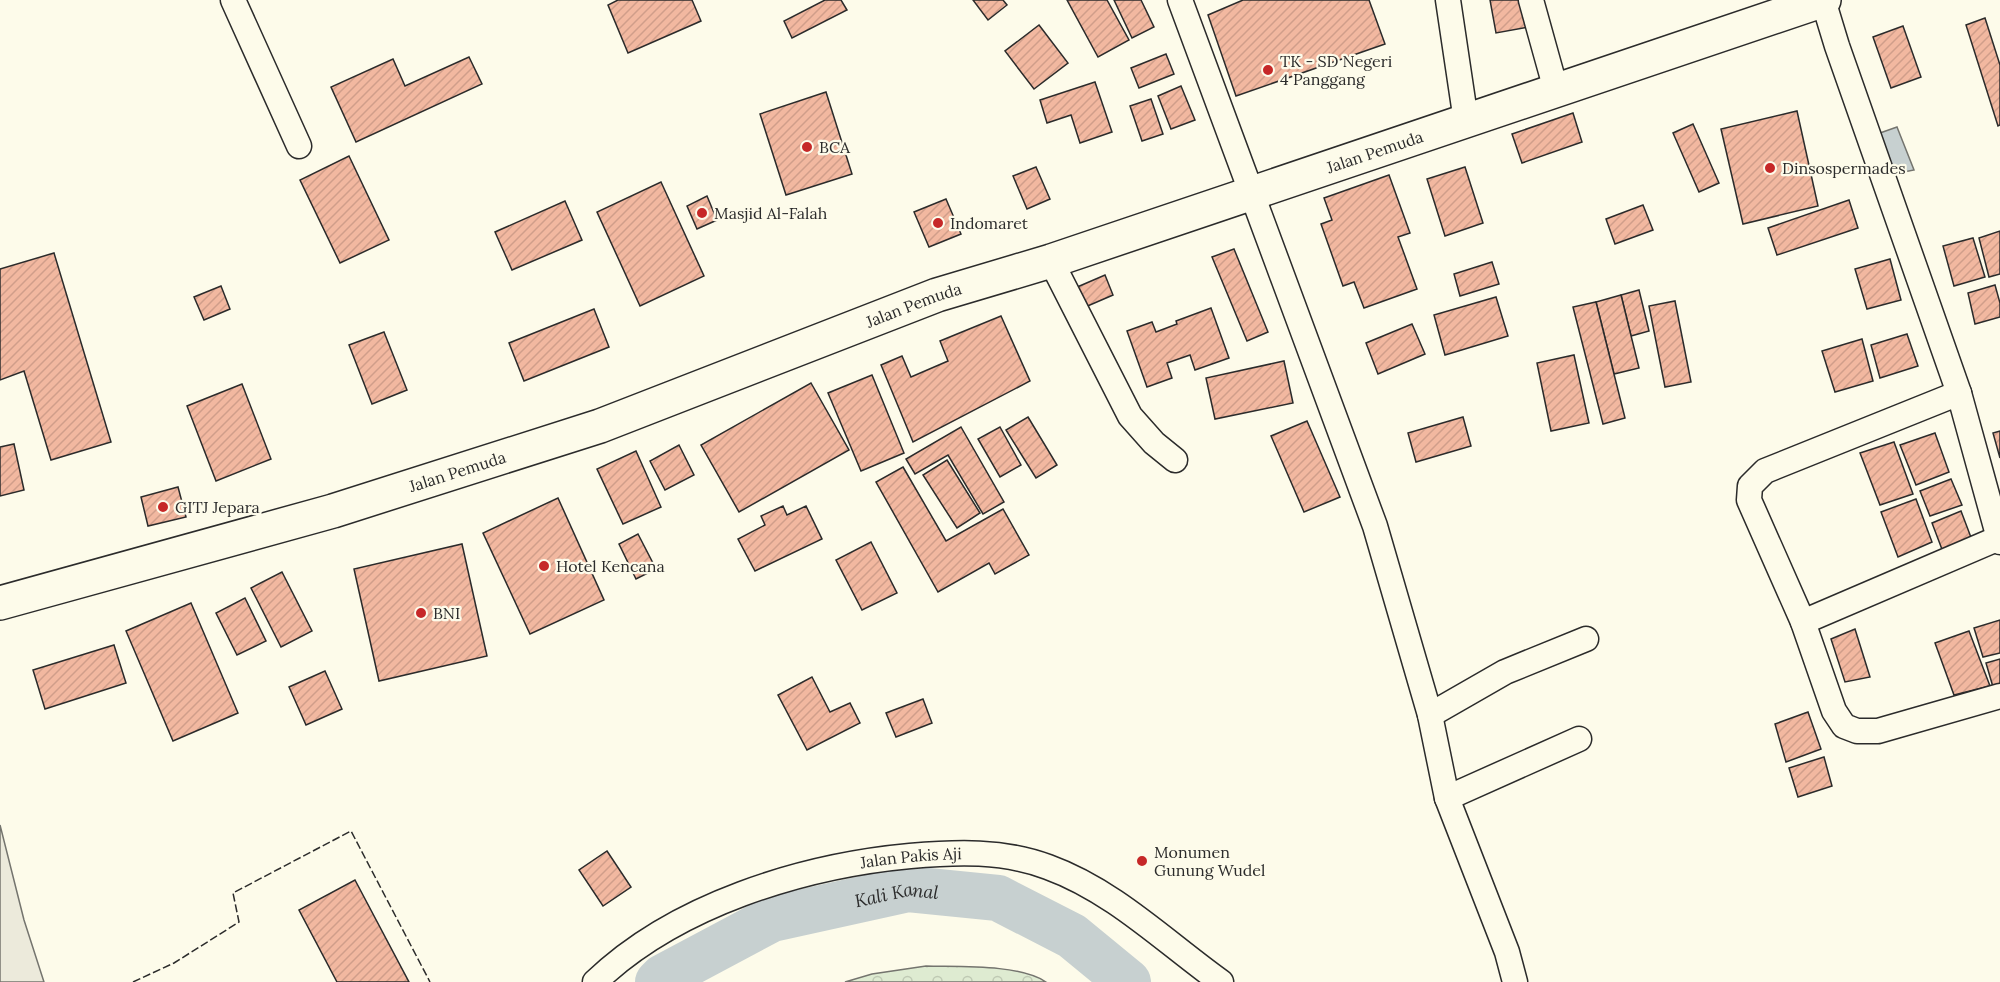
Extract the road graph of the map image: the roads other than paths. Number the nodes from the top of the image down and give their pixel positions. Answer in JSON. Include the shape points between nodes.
{"nodes":[{"id":1,"x":233,"y":0,"type":"edge"},
{"id":2,"x":1179,"y":0,"type":"edge"},
{"id":3,"x":1448,"y":0,"type":"edge"},
{"id":4,"x":1531,"y":0,"type":"edge"},
{"id":5,"x":1815,"y":1,"type":"edge"},
{"id":6,"x":1556,"y":90,"type":"junction"},
{"id":7,"x":1466,"y":121,"type":"junction"},
{"id":8,"x":299,"y":146,"type":"dead end"},
{"id":9,"x":1250,"y":193,"type":"junction"},
{"id":10,"x":1051,"y":261,"type":"junction"},
{"id":11,"x":1959,"y":393,"type":"junction"},
{"id":12,"x":1175,"y":460,"type":"dead end"},
{"id":13,"x":1999,"y":540,"type":"edge"},
{"id":14,"x":0,"y":603,"type":"edge"},
{"id":15,"x":1803,"y":622,"type":"junction"},
{"id":16,"x":1586,"y":639,"type":"dead end"},
{"id":17,"x":2000,"y":696,"type":"edge"},
{"id":18,"x":1430,"y":714,"type":"junction"},
{"id":19,"x":1579,"y":739,"type":"dead end"},
{"id":20,"x":1447,"y":798,"type":"junction"},
{"id":21,"x":595,"y":982,"type":"edge"},
{"id":22,"x":1221,"y":982,"type":"edge"},
{"id":23,"x":1515,"y":982,"type":"edge"}],
"edges":[{"from":1,"to":8,"type":"street"},
{"from":2,"to":9,"type":"street"},
{"from":3,"to":7,"type":"street"},
{"from":4,"to":6,"type":"street"},
{"from":5,"to":6,"type":"highway","name":"Jalan Pemuda"},
{"from":5,"to":11,"type":"street","via":[[1837,46]]},
{"from":6,"to":7,"type":"highway","name":"Jalan Pemuda"},
{"from":7,"to":9,"type":"highway","name":"Jalan Pemuda"},
{"from":9,"to":10,"type":"highway","name":"Jalan Pemuda"},
{"from":9,"to":18,"type":"street","via":[[1375,526]]},
{"from":10,"to":12,"type":"street","via":[[1131,416]]},
{"from":10,"to":14,"type":"highway","name":"Jalan Pemuda","via":[[937,295],[600,426],[333,511]]},
{"from":11,"to":13,"type":"street"},
{"from":11,"to":15,"type":"street","via":[[1765,471],[1750,486],[1749,500]]},
{"from":13,"to":15,"type":"street"},
{"from":15,"to":17,"type":"street","via":[[1833,711],[1844,726],[1857,731],[1878,731]]},
{"from":16,"to":18,"type":"street","via":[[1505,672]]},
{"from":18,"to":20,"type":"street"},
{"from":19,"to":20,"type":"street"},
{"from":20,"to":23,"type":"street"},
{"from":21,"to":22,"type":"street","name":"Jalan Pakis Aji","via":[[672,926],[743,893],[831,867],[919,855],[980,852],[1014,857],[1077,879],[1109,897]]}]}
